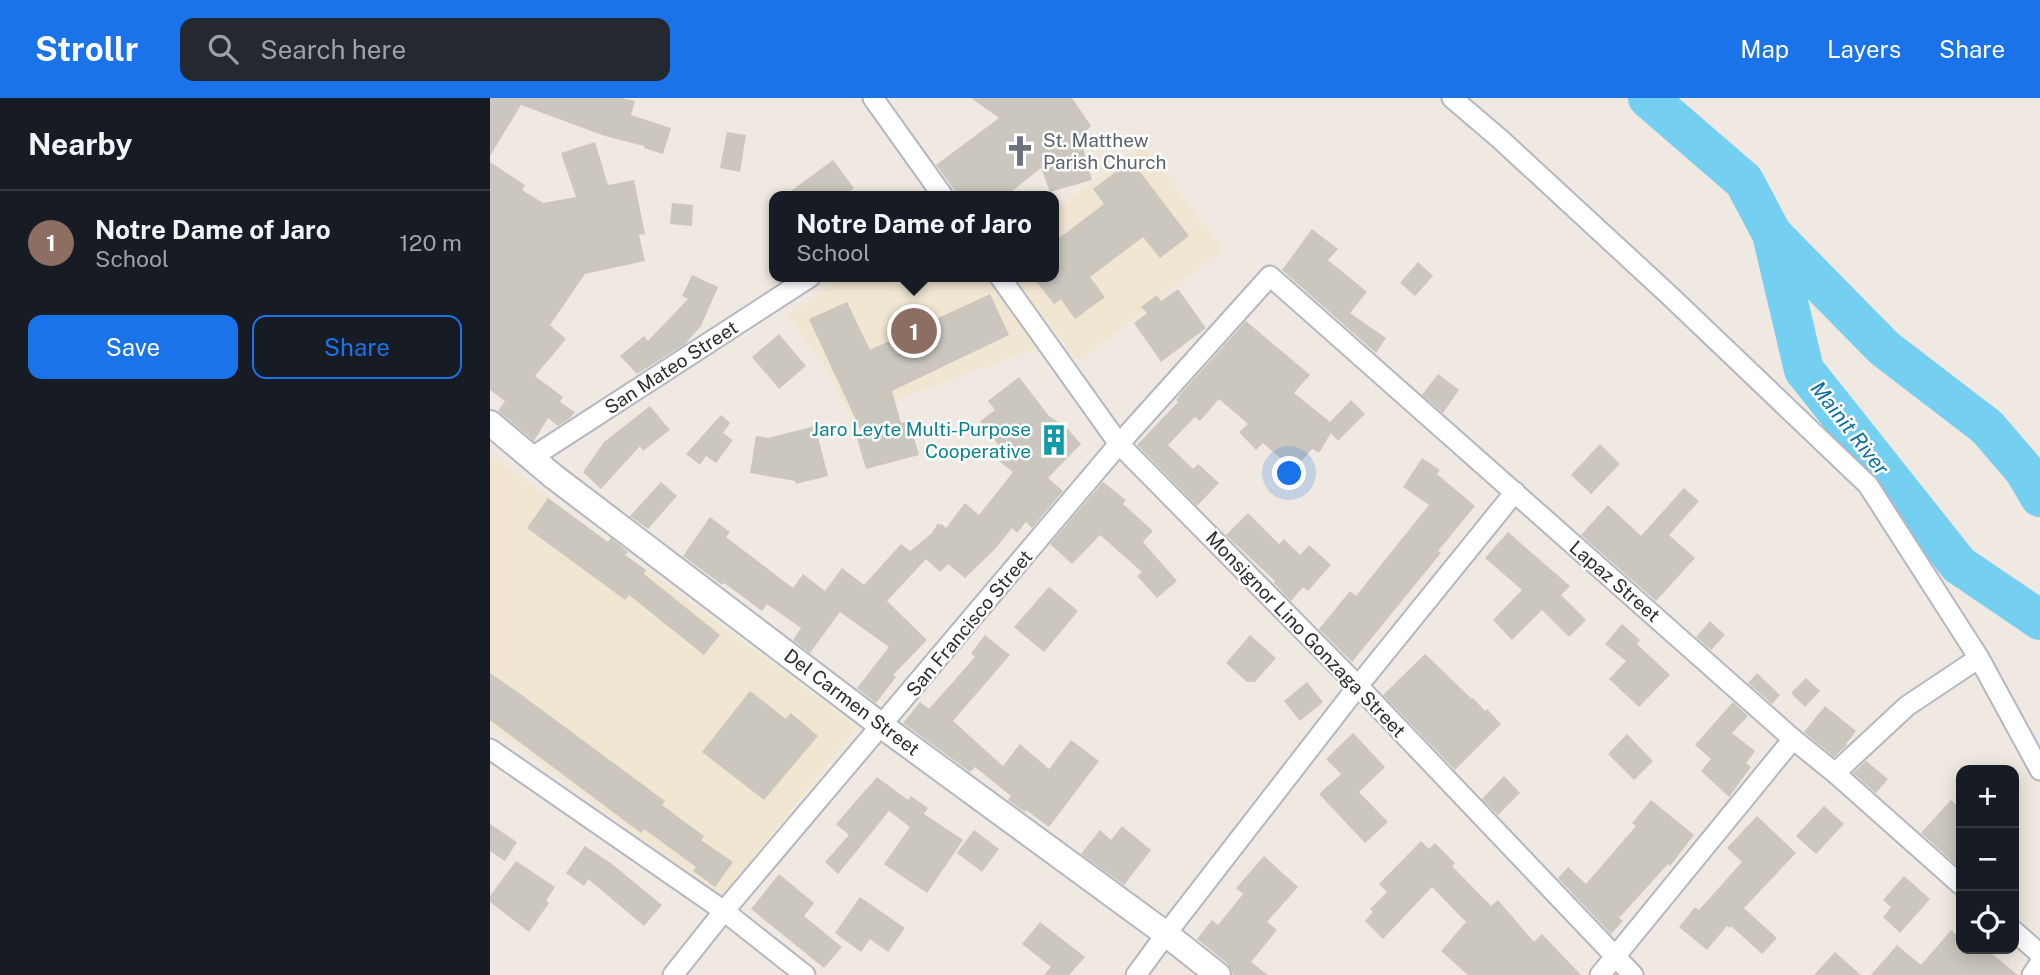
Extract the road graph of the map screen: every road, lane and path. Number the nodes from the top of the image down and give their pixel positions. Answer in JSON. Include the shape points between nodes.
{"nodes":[{"id":1,"x":873,"y":98,"type":"edge"},
{"id":2,"x":1452,"y":98,"type":"edge"},
{"id":3,"x":936,"y":191,"type":"edge"},
{"id":4,"x":1270,"y":276,"type":"joint"},
{"id":5,"x":802,"y":282,"type":"edge"},
{"id":6,"x":1004,"y":282,"type":"edge"},
{"id":7,"x":490,"y":424,"type":"edge"},
{"id":8,"x":1119,"y":444,"type":"junction"},
{"id":9,"x":531,"y":458,"type":"junction"},
{"id":10,"x":1514,"y":492,"type":"junction"},
{"id":11,"x":1979,"y":658,"type":"junction"},
{"id":12,"x":1358,"y":686,"type":"junction"},
{"id":13,"x":883,"y":726,"type":"junction"},
{"id":14,"x":1793,"y":739,"type":"junction"},
{"id":15,"x":490,"y":749,"type":"edge"},
{"id":16,"x":2040,"y":770,"type":"edge"},
{"id":17,"x":1835,"y":773,"type":"junction"},
{"id":18,"x":1956,"y":881,"type":"edge"},
{"id":19,"x":724,"y":911,"type":"junction"},
{"id":20,"x":1166,"y":934,"type":"junction"},
{"id":21,"x":2019,"y":935,"type":"edge"},
{"id":22,"x":2040,"y":954,"type":"edge"},
{"id":23,"x":1616,"y":957,"type":"junction"},
{"id":24,"x":2040,"y":963,"type":"edge"},
{"id":25,"x":673,"y":975,"type":"edge"},
{"id":26,"x":805,"y":975,"type":"edge"},
{"id":27,"x":1136,"y":975,"type":"edge"},
{"id":28,"x":1218,"y":975,"type":"edge"},
{"id":29,"x":1601,"y":975,"type":"edge"},
{"id":30,"x":1633,"y":975,"type":"edge"},
{"id":31,"x":2032,"y":975,"type":"edge"}],
"edges":[{"from":1,"to":3,"type":"street"},
{"from":2,"to":11,"type":"street","via":[[1669,295],[1868,485]]},
{"from":4,"to":8,"type":"street","name":"San Francisco Street"},
{"from":4,"to":10,"type":"street","name":"Lapaz Street"},
{"from":5,"to":9,"type":"street","name":"San Mateo Street"},
{"from":6,"to":8,"type":"street","name":"Monsignor Lino Gonzaga Street"},
{"from":7,"to":9,"type":"street","name":"Del Carmen Street"},
{"from":8,"to":12,"type":"street","name":"Monsignor Lino Gonzaga Street"},
{"from":8,"to":13,"type":"street","name":"San Francisco Street"},
{"from":9,"to":13,"type":"street","name":"Del Carmen Street"},
{"from":10,"to":12,"type":"street"},
{"from":10,"to":14,"type":"street","name":"Lapaz Street"},
{"from":11,"to":16,"type":"street"},
{"from":11,"to":17,"type":"street","via":[[1907,706]]},
{"from":12,"to":20,"type":"street"},
{"from":12,"to":23,"type":"street","name":"Monsignor Lino Gonzaga Street"},
{"from":13,"to":19,"type":"street","name":"San Francisco Street"},
{"from":13,"to":20,"type":"street","name":"Del Carmen Street"},
{"from":14,"to":17,"type":"street","name":"Lapaz Street"},
{"from":14,"to":23,"type":"street"},
{"from":15,"to":19,"type":"street"},
{"from":17,"to":18,"type":"street","name":"Lapaz Street"},
{"from":19,"to":25,"type":"street","name":"San Francisco Street"},
{"from":19,"to":26,"type":"street"},
{"from":20,"to":27,"type":"street"},
{"from":20,"to":28,"type":"street","name":"Del Carmen Street"},
{"from":21,"to":22,"type":"street"},
{"from":23,"to":29,"type":"street"},
{"from":23,"to":30,"type":"street","name":"Monsignor Lino Gonzaga Street"},
{"from":24,"to":31,"type":"street"}]}
